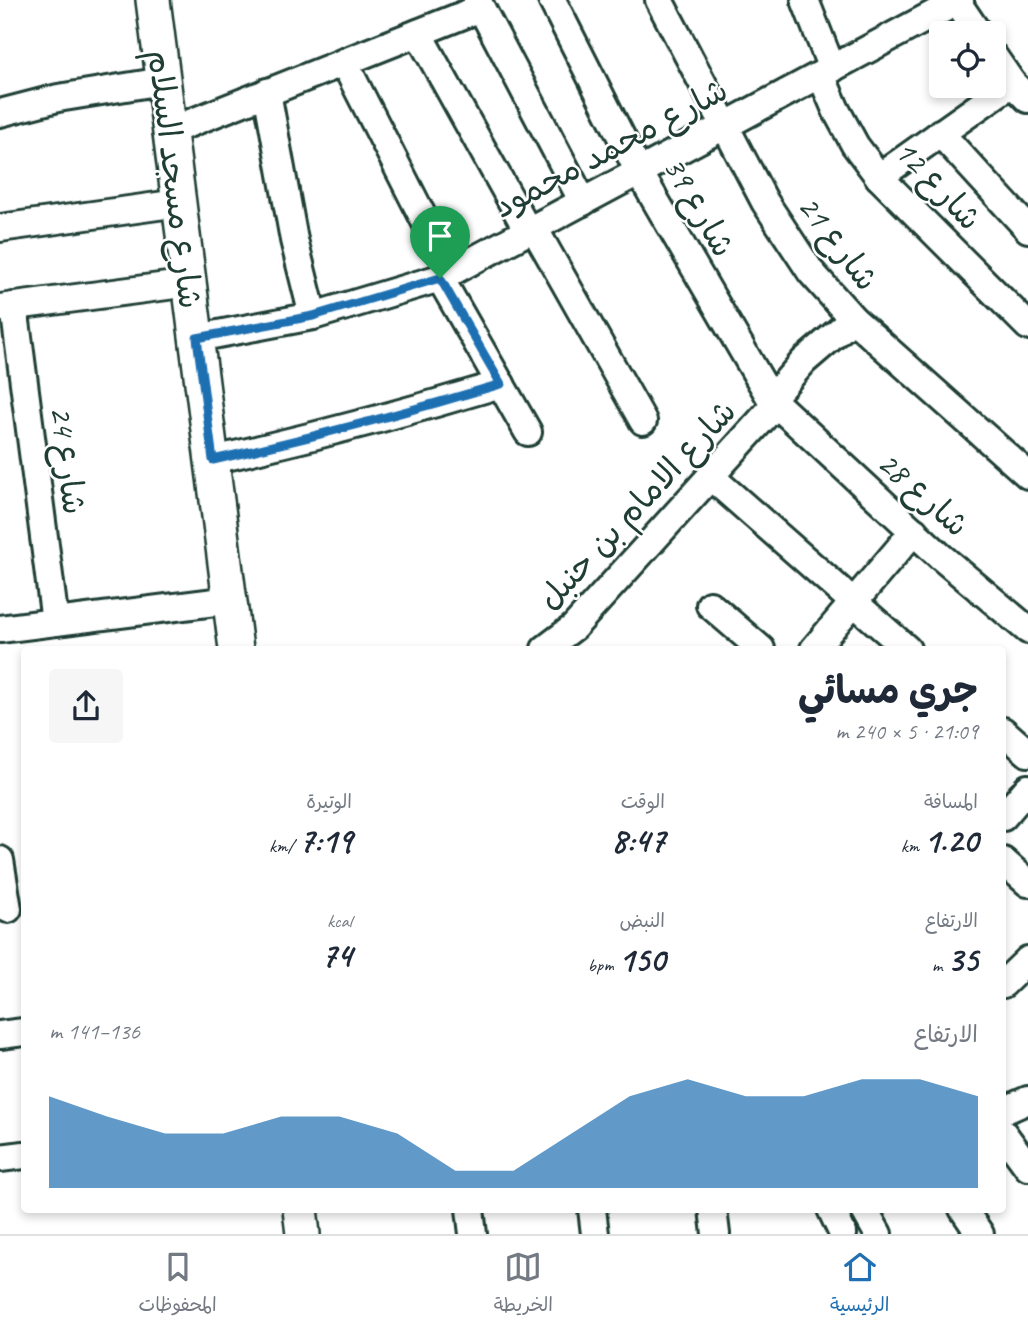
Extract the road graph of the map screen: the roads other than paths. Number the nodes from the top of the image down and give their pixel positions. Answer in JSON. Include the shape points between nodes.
{"nodes":[{"id":1,"x":153,"y":0,"type":"edge"},
{"id":2,"x":552,"y":0,"type":"edge"},
{"id":3,"x":659,"y":0,"type":"edge"},
{"id":4,"x":806,"y":0,"type":"edge"},
{"id":5,"x":950,"y":3,"type":"edge"},
{"id":6,"x":479,"y":4,"type":"edge"},
{"id":7,"x":967,"y":21,"type":"edge"},
{"id":8,"x":418,"y":33,"type":"junction"},
{"id":9,"x":344,"y":62,"type":"junction"},
{"id":10,"x":826,"y":72,"type":"junction"},
{"id":11,"x":1006,"y":73,"type":"edge"},
{"id":12,"x":163,"y":81,"type":"junction"},
{"id":13,"x":1020,"y":91,"type":"edge"},
{"id":14,"x":267,"y":92,"type":"junction"},
{"id":15,"x":0,"y":113,"type":"edge"},
{"id":16,"x":725,"y":126,"type":"junction"},
{"id":17,"x":170,"y":131,"type":"junction"},
{"id":18,"x":940,"y":133,"type":"junction"},
{"id":19,"x":639,"y":172,"type":"junction"},
{"id":20,"x":879,"y":177,"type":"junction"},
{"id":21,"x":583,"y":201,"type":"junction"},
{"id":22,"x":179,"y":203,"type":"junction"},
{"id":23,"x":0,"y":228,"type":"edge"},
{"id":24,"x":531,"y":229,"type":"junction"},
{"id":25,"x":1028,"y":229,"type":"edge"},
{"id":26,"x":445,"y":275,"type":"junction"},
{"id":27,"x":190,"y":283,"type":"junction"},
{"id":28,"x":7,"y":307,"type":"edge"},
{"id":29,"x":313,"y":316,"type":"junction"},
{"id":30,"x":853,"y":319,"type":"junction"},
{"id":31,"x":1028,"y":326,"type":"edge"},
{"id":32,"x":197,"y":338,"type":"junction"},
{"id":33,"x":501,"y":384,"type":"junction"},
{"id":34,"x":773,"y":402,"type":"junction"},
{"id":35,"x":643,"y":421,"type":"dead end"},
{"id":36,"x":528,"y":432,"type":"dead end"},
{"id":37,"x":213,"y":460,"type":"junction"},
{"id":38,"x":1028,"y":475,"type":"edge"},
{"id":39,"x":710,"y":476,"type":"junction"},
{"id":40,"x":914,"y":531,"type":"junction"},
{"id":41,"x":231,"y":600,"type":"junction"},
{"id":42,"x":855,"y":601,"type":"junction"},
{"id":43,"x":710,"y":605,"type":"dead end"},
{"id":44,"x":55,"y":622,"type":"junction"},
{"id":45,"x":0,"y":629,"type":"edge"},
{"id":46,"x":1028,"y":630,"type":"edge"},
{"id":47,"x":742,"y":644,"type":"edge"},
{"id":48,"x":236,"y":646,"type":"edge"},
{"id":49,"x":549,"y":646,"type":"edge"},
{"id":50,"x":817,"y":646,"type":"edge"},
{"id":51,"x":904,"y":646,"type":"edge"},
{"id":52,"x":1006,"y":734,"type":"edge"},
{"id":53,"x":1028,"y":753,"type":"edge"},
{"id":54,"x":1028,"y":788,"type":"edge"},
{"id":55,"x":1006,"y":814,"type":"edge"},
{"id":56,"x":0,"y":860,"type":"edge"},
{"id":57,"x":1006,"y":864,"type":"edge"},
{"id":58,"x":1028,"y":883,"type":"edge"},
{"id":59,"x":11,"y":909,"type":"edge"},
{"id":60,"x":1028,"y":960,"type":"edge"},
{"id":61,"x":1006,"y":981,"type":"edge"},
{"id":62,"x":21,"y":1032,"type":"edge"},
{"id":63,"x":0,"y":1035,"type":"edge"},
{"id":64,"x":1028,"y":1100,"type":"edge"},
{"id":65,"x":1006,"y":1110,"type":"edge"},
{"id":66,"x":1006,"y":1137,"type":"edge"},
{"id":67,"x":21,"y":1155,"type":"edge"},
{"id":68,"x":0,"y":1158,"type":"edge"},
{"id":69,"x":1028,"y":1167,"type":"edge"},
{"id":70,"x":300,"y":1213,"type":"edge"},
{"id":71,"x":470,"y":1213,"type":"edge"},
{"id":72,"x":592,"y":1213,"type":"edge"},
{"id":73,"x":713,"y":1213,"type":"edge"},
{"id":74,"x":833,"y":1213,"type":"edge"},
{"id":75,"x":866,"y":1213,"type":"edge"},
{"id":76,"x":967,"y":1213,"type":"edge"},
{"id":77,"x":303,"y":1234,"type":"edge"},
{"id":78,"x":473,"y":1234,"type":"edge"},
{"id":79,"x":595,"y":1234,"type":"edge"},
{"id":80,"x":716,"y":1234,"type":"edge"},
{"id":81,"x":843,"y":1234,"type":"edge"},
{"id":82,"x":878,"y":1234,"type":"edge"},
{"id":83,"x":980,"y":1234,"type":"edge"}],
"edges":[{"from":1,"to":12,"type":"street","name":"شارع مسجد السلام"},
{"from":2,"to":19,"type":"street","name":"شارع 39"},
{"from":3,"to":16,"type":"street","name":"شارع 21"},
{"from":4,"to":10,"type":"street","name":"شارع 12"},
{"from":5,"to":7,"type":"street"},
{"from":5,"to":10,"type":"street","name":"شارع محمد محمود"},
{"from":6,"to":8,"type":"street"},
{"from":6,"to":21,"type":"street"},
{"from":8,"to":9,"type":"street"},
{"from":8,"to":24,"type":"street"},
{"from":9,"to":14,"type":"street"},
{"from":9,"to":26,"type":"street"},
{"from":10,"to":16,"type":"street","name":"شارع محمد محمود"},
{"from":10,"to":20,"type":"street","name":"شارع 12","via":[[836,110]]},
{"from":11,"to":13,"type":"street"},
{"from":12,"to":15,"type":"street","via":[[58,98]]},
{"from":12,"to":17,"type":"street","name":"شارع مسجد السلام"},
{"from":13,"to":18,"type":"street"},
{"from":14,"to":17,"type":"street"},
{"from":14,"to":29,"type":"street"},
{"from":16,"to":19,"type":"street","name":"شارع محمد محمود"},
{"from":16,"to":30,"type":"street","name":"شارع 21","via":[[765,202],[811,272]]},
{"from":17,"to":22,"type":"street","name":"شارع مسجد السلام"},
{"from":18,"to":20,"type":"street"},
{"from":18,"to":25,"type":"street"},
{"from":19,"to":21,"type":"street","name":"شارع محمد محمود"},
{"from":19,"to":34,"type":"street","name":"شارع 39"},
{"from":20,"to":31,"type":"street","name":"شارع 12"},
{"from":21,"to":24,"type":"street","name":"شارع محمد محمود"},
{"from":22,"to":23,"type":"street"},
{"from":22,"to":27,"type":"street","name":"شارع مسجد السلام"},
{"from":24,"to":26,"type":"street","name":"شارع محمد محمود"},
{"from":24,"to":35,"type":"street"},
{"from":26,"to":29,"type":"street","name":"شارع محمد محمود"},
{"from":26,"to":33,"type":"street"},
{"from":27,"to":28,"type":"street"},
{"from":27,"to":32,"type":"street","name":"شارع مسجد السلام"},
{"from":28,"to":44,"type":"street","name":"شارع 24"},
{"from":29,"to":32,"type":"street","name":"شارع محمد محمود"},
{"from":30,"to":34,"type":"street","name":"شارع الامام بن حنبل","via":[[804,361]]},
{"from":30,"to":38,"type":"street","name":"شارع 21"},
{"from":32,"to":37,"type":"street","name":"شارع مسجد السلام"},
{"from":33,"to":36,"type":"street"},
{"from":33,"to":37,"type":"street","via":[[406,413]]},
{"from":34,"to":39,"type":"street","name":"شارع الامام بن حنبل"},
{"from":34,"to":40,"type":"street","name":"شارع 28"},
{"from":37,"to":41,"type":"street","name":"شارع مسجد السلام"},
{"from":39,"to":42,"type":"street"},
{"from":39,"to":49,"type":"street","name":"شارع الامام بن حنبل","via":[[574,627]]},
{"from":40,"to":42,"type":"street"},
{"from":40,"to":46,"type":"street","name":"شارع 28"},
{"from":41,"to":44,"type":"street"},
{"from":41,"to":48,"type":"street","name":"شارع مسجد السلام"},
{"from":42,"to":50,"type":"street"},
{"from":42,"to":51,"type":"street"},
{"from":43,"to":47,"type":"street"},
{"from":44,"to":45,"type":"street"},
{"from":52,"to":53,"type":"street"},
{"from":54,"to":55,"type":"street"},
{"from":56,"to":59,"type":"street"},
{"from":57,"to":58,"type":"street"},
{"from":60,"to":61,"type":"street"},
{"from":62,"to":63,"type":"street"},
{"from":64,"to":65,"type":"street"},
{"from":66,"to":69,"type":"street"},
{"from":67,"to":68,"type":"street"},
{"from":70,"to":77,"type":"street"},
{"from":71,"to":78,"type":"street"},
{"from":72,"to":79,"type":"street"},
{"from":73,"to":80,"type":"street"},
{"from":74,"to":81,"type":"street"},
{"from":75,"to":82,"type":"street"},
{"from":76,"to":83,"type":"street"}]}
